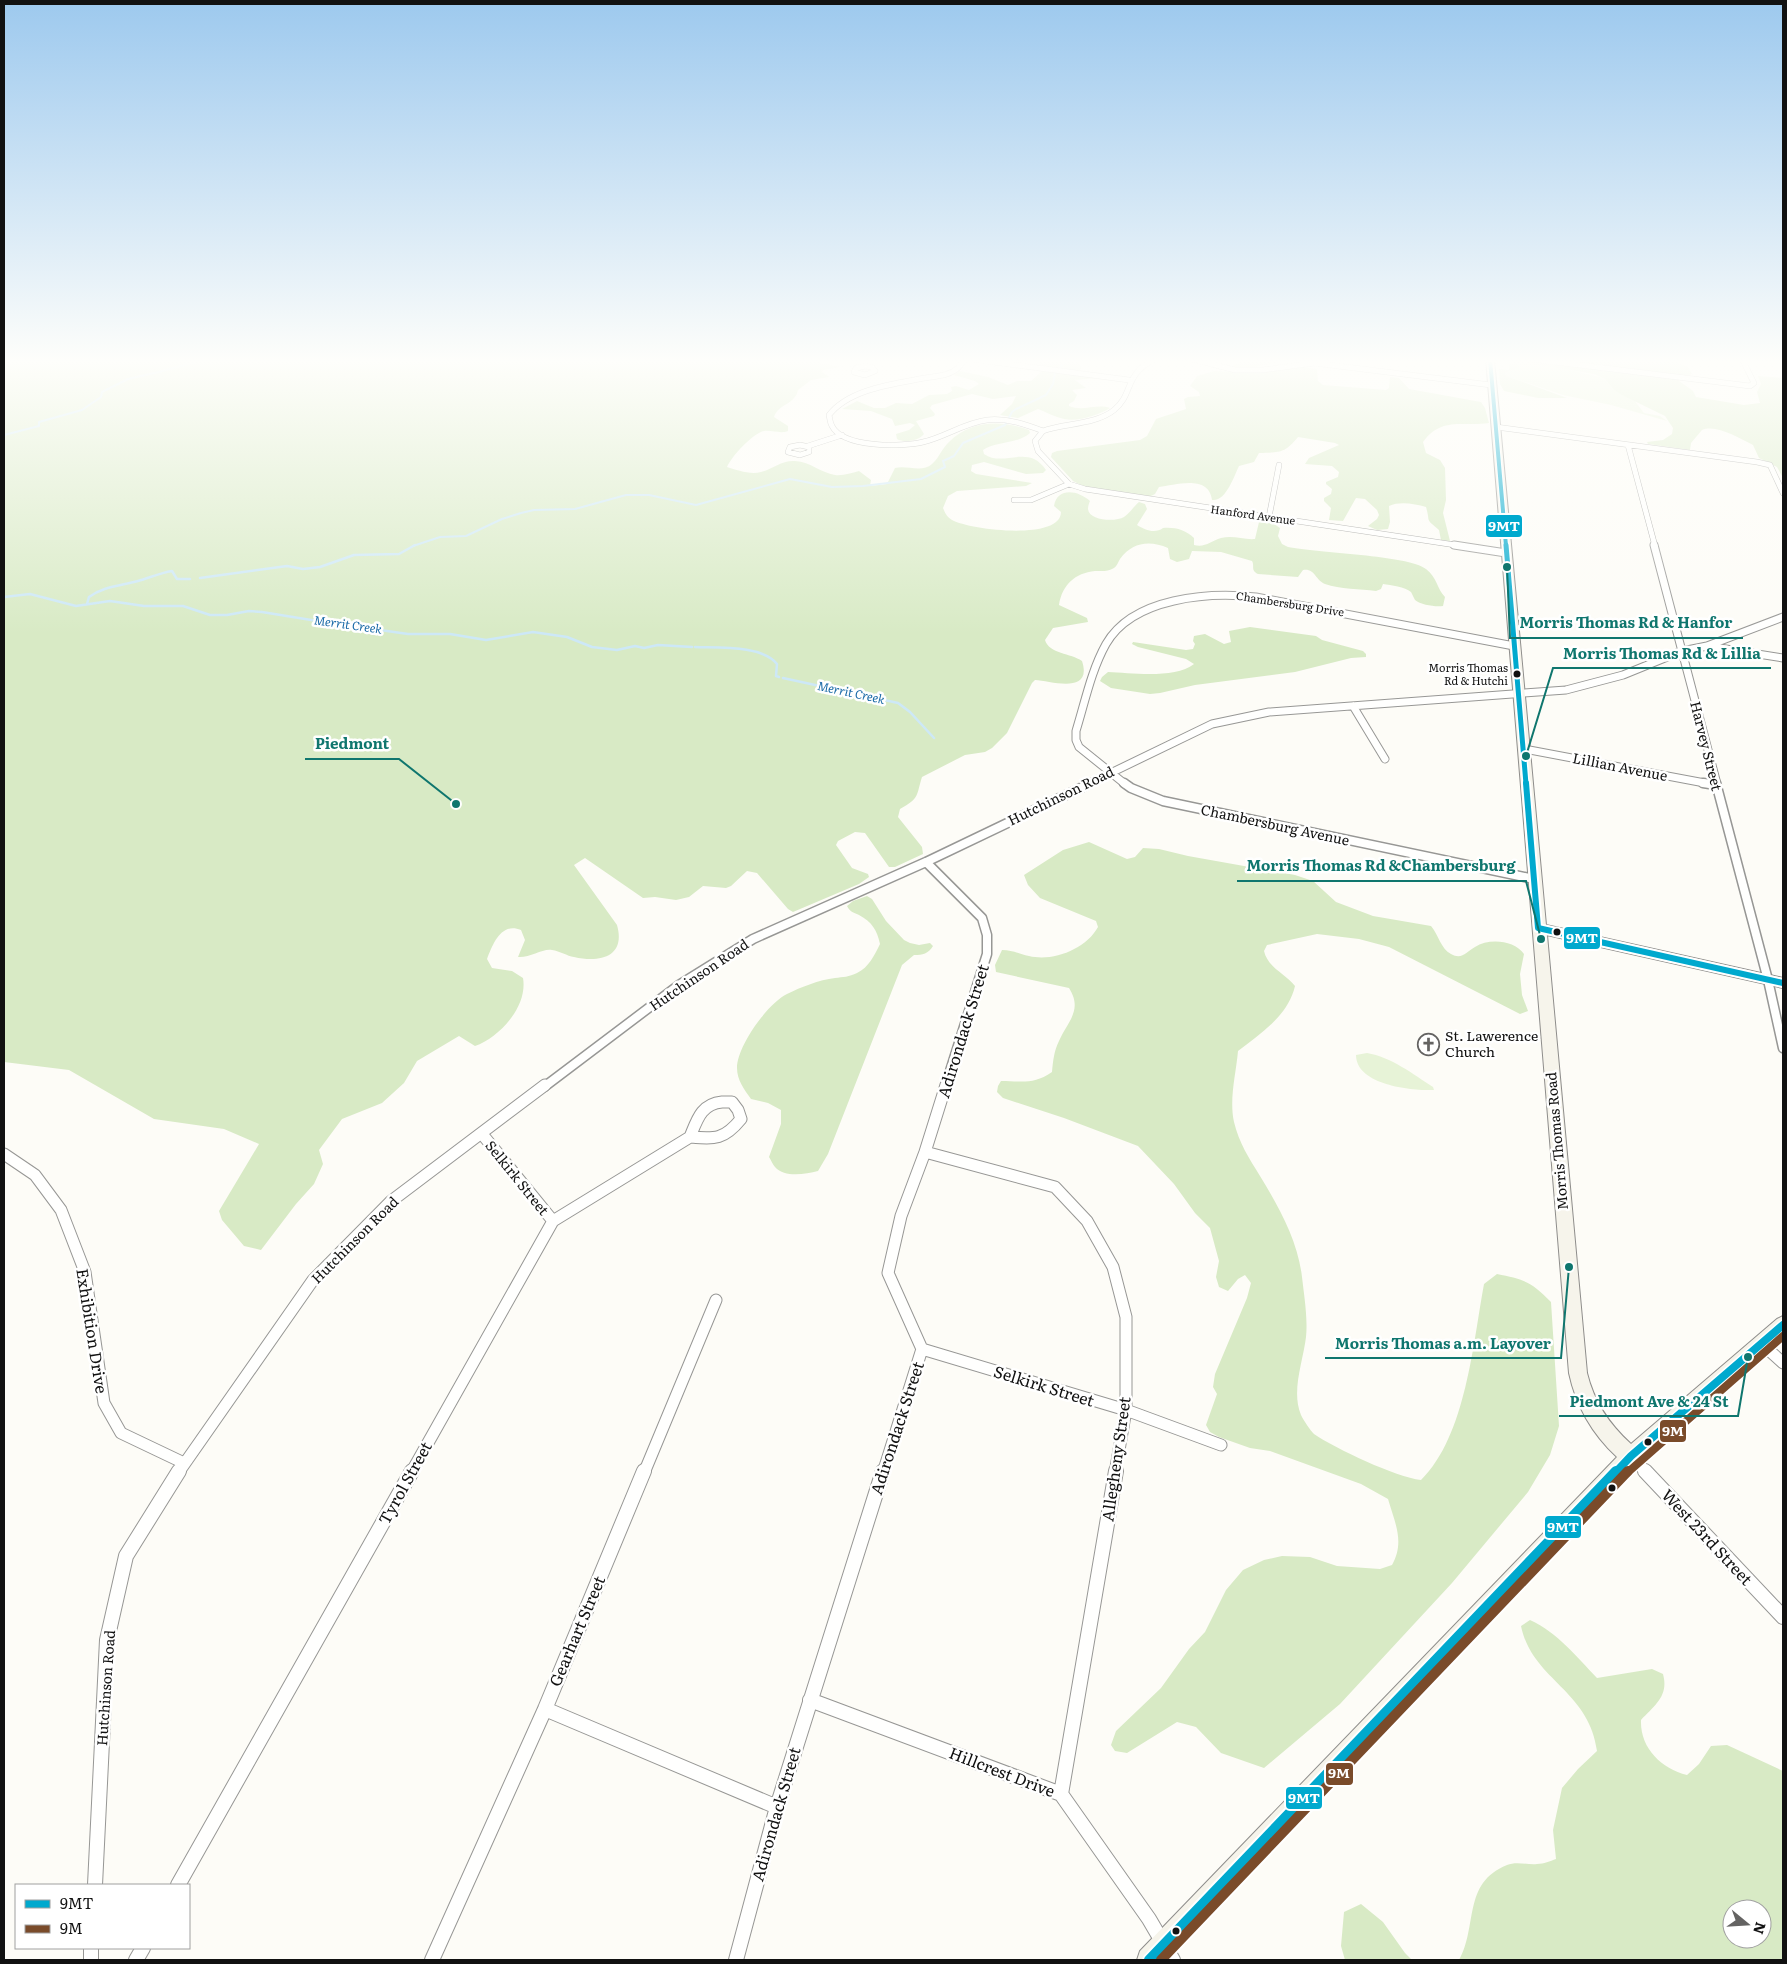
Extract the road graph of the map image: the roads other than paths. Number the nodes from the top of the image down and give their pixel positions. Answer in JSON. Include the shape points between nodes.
{"nodes":[{"id":1,"x":1038,"y":451,"type":"edge"},
{"id":2,"x":1498,"y":451,"type":"edge"},
{"id":3,"x":1629,"y":451,"type":"edge"},
{"id":4,"x":1671,"y":451,"type":"edge"},
{"id":5,"x":1279,"y":465,"type":"dead end"},
{"id":6,"x":1069,"y":484,"type":"junction"},
{"id":7,"x":1783,"y":493,"type":"edge"},
{"id":8,"x":1014,"y":500,"type":"dead end"},
{"id":9,"x":1269,"y":517,"type":"junction"},
{"id":10,"x":1506,"y":553,"type":"junction"},
{"id":11,"x":1783,"y":617,"type":"edge"},
{"id":12,"x":1514,"y":646,"type":"junction"},
{"id":13,"x":1707,"y":646,"type":"junction"},
{"id":14,"x":1682,"y":651,"type":"junction"},
{"id":15,"x":1783,"y":658,"type":"edge"},
{"id":16,"x":1517,"y":693,"type":"junction"},
{"id":17,"x":1354,"y":706,"type":"junction"},
{"id":18,"x":1524,"y":748,"type":"junction"},
{"id":19,"x":1385,"y":759,"type":"dead end"},
{"id":20,"x":1110,"y":772,"type":"junction"},
{"id":21,"x":1716,"y":785,"type":"junction"},
{"id":22,"x":926,"y":862,"type":"junction"},
{"id":23,"x":1534,"y":879,"type":"junction"},
{"id":24,"x":1538,"y":928,"type":"junction"},
{"id":25,"x":1768,"y":980,"type":"junction"},
{"id":26,"x":1783,"y":983,"type":"edge"},
{"id":27,"x":1783,"y":1048,"type":"edge"},
{"id":28,"x":482,"y":1134,"type":"junction"},
{"id":29,"x":690,"y":1136,"type":"junction"},
{"id":30,"x":925,"y":1152,"type":"junction"},
{"id":31,"x":4,"y":1154,"type":"edge"},
{"id":32,"x":553,"y":1221,"type":"junction"},
{"id":33,"x":716,"y":1300,"type":"dead end"},
{"id":34,"x":1783,"y":1325,"type":"edge"},
{"id":35,"x":1762,"y":1344,"type":"junction"},
{"id":36,"x":922,"y":1350,"type":"junction"},
{"id":37,"x":1783,"y":1363,"type":"edge"},
{"id":38,"x":1126,"y":1410,"type":"junction"},
{"id":39,"x":1221,"y":1445,"type":"dead end"},
{"id":40,"x":1631,"y":1456,"type":"junction"},
{"id":41,"x":184,"y":1462,"type":"junction"},
{"id":42,"x":1783,"y":1617,"type":"edge"},
{"id":43,"x":810,"y":1700,"type":"junction"},
{"id":44,"x":545,"y":1709,"type":"junction"},
{"id":45,"x":1061,"y":1794,"type":"junction"},
{"id":46,"x":777,"y":1807,"type":"junction"},
{"id":47,"x":94,"y":1884,"type":"edge"},
{"id":48,"x":179,"y":1884,"type":"edge"},
{"id":49,"x":142,"y":1949,"type":"edge"},
{"id":50,"x":1169,"y":1952,"type":"edge"},
{"id":51,"x":136,"y":1960,"type":"edge"},
{"id":52,"x":432,"y":1960,"type":"edge"},
{"id":53,"x":736,"y":1960,"type":"edge"},
{"id":54,"x":1149,"y":1960,"type":"edge"}],
"edges":[{"from":1,"to":6,"type":"street"},
{"from":2,"to":10,"type":"main road","name":"Morris Thomas Road"},
{"from":3,"to":14,"type":"street","name":"Harvey Street"},
{"from":4,"to":7,"type":"street","via":[[1770,465]]},
{"from":5,"to":9,"type":"street"},
{"from":6,"to":8,"type":"street","via":[[1032,500]]},
{"from":6,"to":9,"type":"street","name":"Hanford Avenue","via":[[1101,493]]},
{"from":9,"to":10,"type":"street","name":"Hanford Avenue"},
{"from":10,"to":12,"type":"main road","name":"Morris Thomas Road"},
{"from":11,"to":13,"type":"street","name":"Hutchinson Road"},
{"from":12,"to":16,"type":"main road","name":"Morris Thomas Road"},
{"from":12,"to":20,"type":"street","name":"Chambersburg Drive","via":[[1248,596],[1200,597],[1162,605],[1131,618],[1103,649],[1076,731],[1079,747]]},
{"from":13,"to":14,"type":"street","name":"Hutchinson Road"},
{"from":13,"to":15,"type":"street"},
{"from":14,"to":16,"type":"street","name":"Hutchinson Road","via":[[1622,675],[1566,690]]},
{"from":14,"to":21,"type":"street","name":"Harvey Street"},
{"from":16,"to":17,"type":"street","name":"Hutchinson Road"},
{"from":16,"to":18,"type":"main road","name":"Morris Thomas Road"},
{"from":17,"to":19,"type":"street"},
{"from":17,"to":20,"type":"street","name":"Hutchinson Road","via":[[1269,712],[1212,724]]},
{"from":18,"to":21,"type":"street","name":"Lillian Avenue"},
{"from":18,"to":23,"type":"main road","name":"Morris Thomas Road"},
{"from":20,"to":22,"type":"street","name":"Hutchinson Road"},
{"from":20,"to":23,"type":"street","name":"Chambersburg Avenue","via":[[1131,788],[1163,801]]},
{"from":21,"to":25,"type":"street","name":"Harvey Street"},
{"from":22,"to":28,"type":"street","name":"Hutchinson Road","via":[[753,939],[679,985]]},
{"from":22,"to":30,"type":"street","name":"Adirondack Street","via":[[982,918],[987,935],[987,954]]},
{"from":23,"to":24,"type":"main road","name":"Morris Thomas Road"},
{"from":24,"to":25,"type":"main road"},
{"from":24,"to":40,"type":"main road","name":"Morris Thomas Road","via":[[1579,1384],[1596,1420],[1609,1437]]},
{"from":25,"to":26,"type":"main road"},
{"from":25,"to":27,"type":"street","name":"Harvey Street"},
{"from":28,"to":32,"type":"street","name":"Selkirk Street"},
{"from":28,"to":41,"type":"street","name":"Hutchinson Road","via":[[390,1202],[313,1280]]},
{"from":29,"to":29,"type":"street","via":[[716,1139],[732,1133],[741,1120],[738,1110],[732,1102],[708,1104]]},
{"from":29,"to":32,"type":"street","name":"Tyrol Street"},
{"from":30,"to":36,"type":"street","name":"Adirondack Street","via":[[901,1216],[888,1273]]},
{"from":30,"to":38,"type":"street","name":"Allegheny Street","via":[[1055,1187],[1087,1221],[1113,1267],[1126,1317]]},
{"from":31,"to":41,"type":"street","name":"Exhibition Drive","via":[[35,1175],[61,1210],[85,1272],[104,1403],[120,1434]]},
{"from":32,"to":48,"type":"street","name":"Tyrol Street"},
{"from":33,"to":44,"type":"street","name":"Gearhart Street"},
{"from":34,"to":35,"type":"main road"},
{"from":35,"to":37,"type":"street"},
{"from":35,"to":40,"type":"main road"},
{"from":36,"to":38,"type":"street","name":"Selkirk Street"},
{"from":36,"to":43,"type":"street","name":"Adirondack Street"},
{"from":38,"to":39,"type":"street","name":"Selkirk Street"},
{"from":38,"to":45,"type":"street","name":"Allegheny Street"},
{"from":40,"to":42,"type":"street","name":"West 23rd Street"},
{"from":40,"to":50,"type":"main road"},
{"from":41,"to":47,"type":"street","name":"Hutchinson Road","via":[[126,1556],[107,1640]]},
{"from":43,"to":45,"type":"street","name":"Hillcrest Drive"},
{"from":43,"to":46,"type":"street","name":"Adirondack Street"},
{"from":44,"to":46,"type":"street"},
{"from":44,"to":52,"type":"street","name":"Gearhart Street"},
{"from":45,"to":50,"type":"street","name":"Hillcrest Drive"},
{"from":46,"to":53,"type":"street","name":"Adirondack Street"},
{"from":49,"to":51,"type":"street"},
{"from":50,"to":54,"type":"main road"}]}
